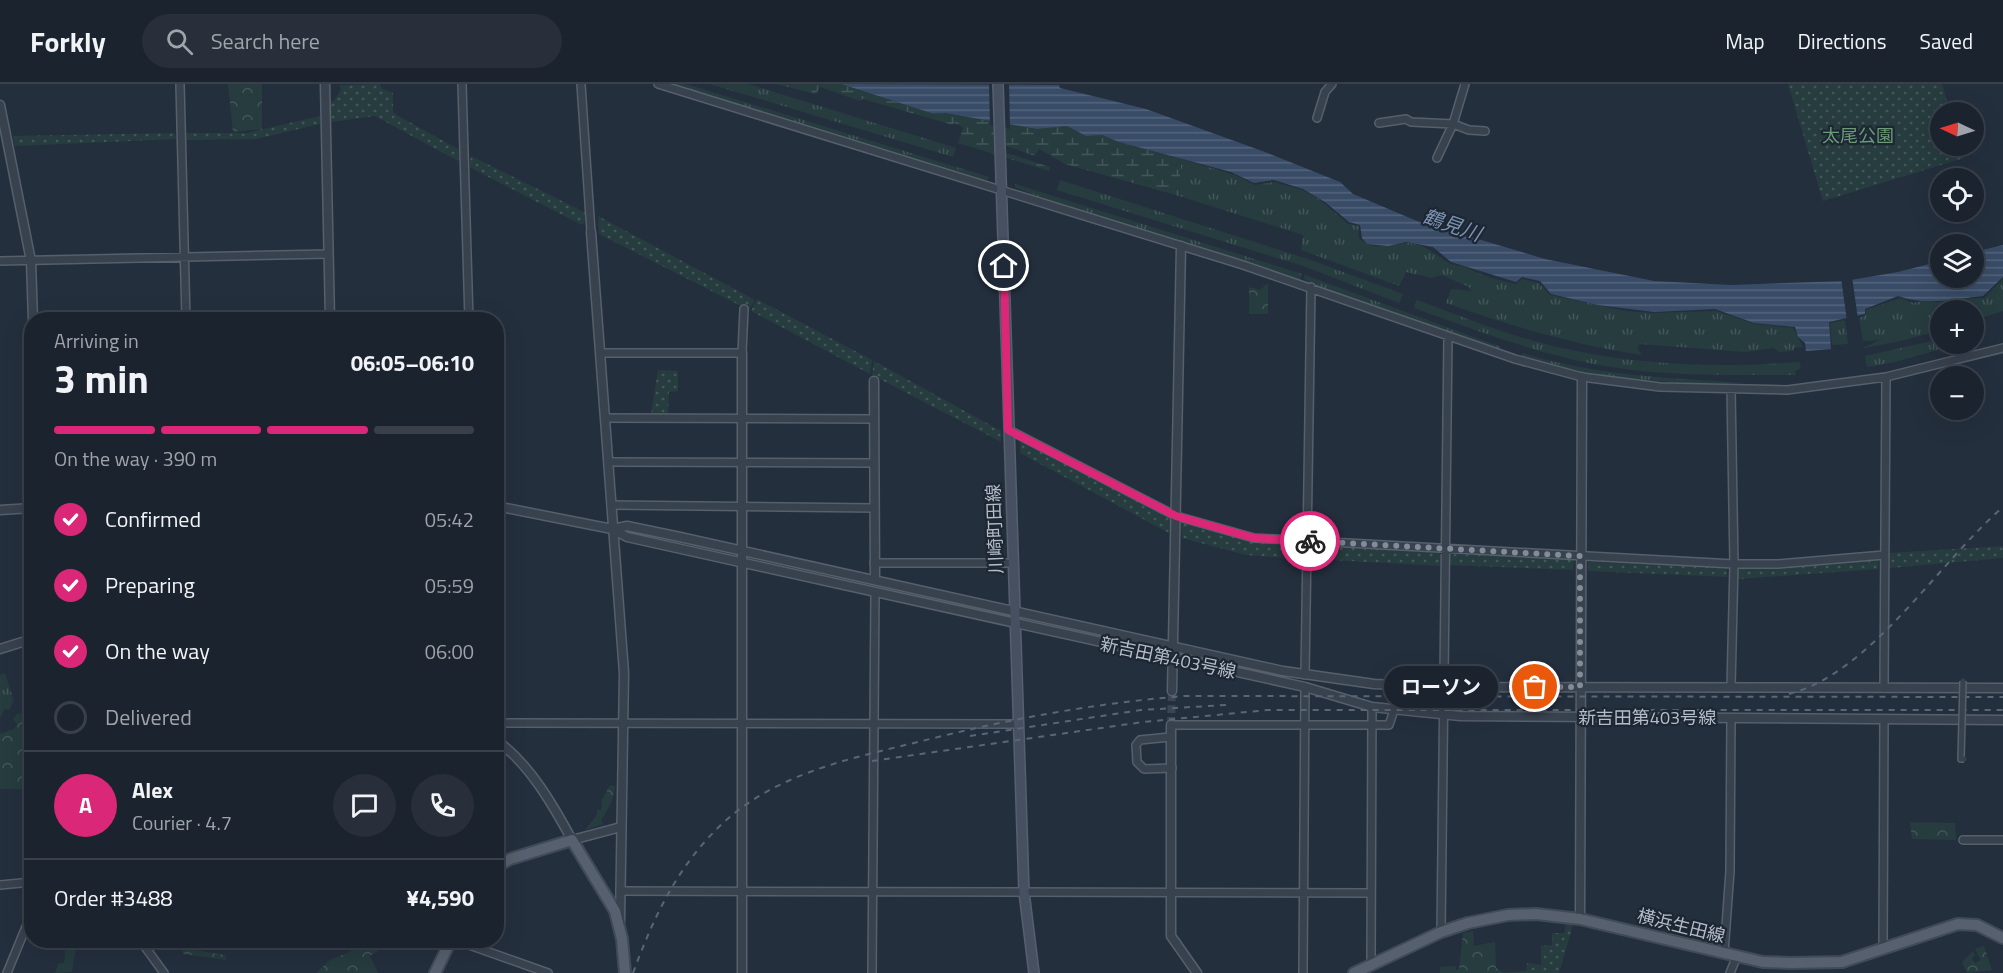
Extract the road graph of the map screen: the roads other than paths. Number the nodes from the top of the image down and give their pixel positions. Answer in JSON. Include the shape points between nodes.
{"nodes":[{"id":1,"x":180,"y":84,"type":"edge"},
{"id":2,"x":325,"y":84,"type":"edge"},
{"id":3,"x":462,"y":84,"type":"edge"},
{"id":4,"x":582,"y":84,"type":"edge"},
{"id":5,"x":658,"y":84,"type":"edge"},
{"id":6,"x":998,"y":84,"type":"edge"},
{"id":7,"x":1332,"y":84,"type":"edge"},
{"id":8,"x":1465,"y":84,"type":"edge"},
{"id":9,"x":0,"y":105,"type":"edge"},
{"id":10,"x":1317,"y":118,"type":"dead end"},
{"id":11,"x":1379,"y":123,"type":"dead end"},
{"id":12,"x":1453,"y":124,"type":"junction"},
{"id":13,"x":2,"y":131,"type":"edge"},
{"id":14,"x":1485,"y":131,"type":"dead end"},
{"id":15,"x":1437,"y":158,"type":"dead end"},
{"id":16,"x":1002,"y":193,"type":"junction"},
{"id":17,"x":591,"y":232,"type":"joint"},
{"id":18,"x":1180,"y":246,"type":"junction"},
{"id":19,"x":328,"y":254,"type":"junction"},
{"id":20,"x":184,"y":258,"type":"junction"},
{"id":21,"x":0,"y":261,"type":"edge"},
{"id":22,"x":31,"y":261,"type":"junction"},
{"id":23,"x":1311,"y":287,"type":"junction"},
{"id":24,"x":744,"y":309,"type":"dead end"},
{"id":25,"x":33,"y":312,"type":"edge"},
{"id":26,"x":186,"y":312,"type":"edge"},
{"id":27,"x":330,"y":312,"type":"edge"},
{"id":28,"x":469,"y":312,"type":"edge"},
{"id":29,"x":1448,"y":336,"type":"junction"},
{"id":30,"x":2003,"y":348,"type":"edge"},
{"id":31,"x":600,"y":353,"type":"junction"},
{"id":32,"x":742,"y":353,"type":"junction"},
{"id":33,"x":1582,"y":377,"type":"junction"},
{"id":34,"x":1886,"y":377,"type":"junction"},
{"id":35,"x":874,"y":381,"type":"dead end"},
{"id":36,"x":1731,"y":389,"type":"junction"},
{"id":37,"x":605,"y":418,"type":"junction"},
{"id":38,"x":742,"y":419,"type":"junction"},
{"id":39,"x":874,"y":419,"type":"junction"},
{"id":40,"x":1008,"y":430,"type":"junction"},
{"id":41,"x":609,"y":462,"type":"junction"},
{"id":42,"x":742,"y":463,"type":"junction"},
{"id":43,"x":874,"y":463,"type":"junction"},
{"id":44,"x":612,"y":505,"type":"junction"},
{"id":45,"x":742,"y":506,"type":"junction"},
{"id":46,"x":874,"y":507,"type":"junction"},
{"id":47,"x":24,"y":508,"type":"edge"},
{"id":48,"x":504,"y":508,"type":"edge"},
{"id":49,"x":0,"y":510,"type":"edge"},
{"id":50,"x":1176,"y":516,"type":"junction"},
{"id":51,"x":612,"y":529,"type":"junction"},
{"id":52,"x":1306,"y":541,"type":"junction"},
{"id":53,"x":1446,"y":549,"type":"junction"},
{"id":54,"x":743,"y":551,"type":"junction"},
{"id":55,"x":1884,"y":555,"type":"junction"},
{"id":56,"x":1580,"y":556,"type":"junction"},
{"id":57,"x":874,"y":563,"type":"junction"},
{"id":58,"x":1012,"y":563,"type":"junction"},
{"id":59,"x":743,"y":564,"type":"junction"},
{"id":60,"x":1734,"y":564,"type":"junction"},
{"id":61,"x":875,"y":579,"type":"junction"},
{"id":62,"x":875,"y":594,"type":"junction"},
{"id":63,"x":1014,"y":610,"type":"junction"},
{"id":64,"x":1014,"y":624,"type":"junction"},
{"id":65,"x":24,"y":642,"type":"edge"},
{"id":66,"x":1174,"y":645,"type":"junction"},
{"id":67,"x":0,"y":649,"type":"edge"},
{"id":68,"x":1173,"y":659,"type":"junction"},
{"id":69,"x":1305,"y":675,"type":"junction"},
{"id":70,"x":1963,"y":681,"type":"dead end"},
{"id":71,"x":1305,"y":687,"type":"junction"},
{"id":72,"x":1444,"y":687,"type":"junction"},
{"id":73,"x":1580,"y":687,"type":"junction"},
{"id":74,"x":1731,"y":687,"type":"junction"},
{"id":75,"x":1884,"y":688,"type":"junction"},
{"id":76,"x":2003,"y":688,"type":"edge"},
{"id":77,"x":1172,"y":691,"type":"tunnel mouth"},
{"id":78,"x":1372,"y":707,"type":"junction"},
{"id":79,"x":1394,"y":710,"type":"junction"},
{"id":80,"x":1444,"y":714,"type":"junction"},
{"id":81,"x":1580,"y":717,"type":"junction"},
{"id":82,"x":1731,"y":718,"type":"junction"},
{"id":83,"x":1884,"y":719,"type":"junction"},
{"id":84,"x":2003,"y":720,"type":"edge"},
{"id":85,"x":623,"y":722,"type":"junction"},
{"id":86,"x":504,"y":723,"type":"edge"},
{"id":87,"x":874,"y":723,"type":"junction"},
{"id":88,"x":743,"y":724,"type":"junction"},
{"id":89,"x":1018,"y":724,"type":"junction"},
{"id":90,"x":1171,"y":725,"type":"joint"},
{"id":91,"x":1305,"y":725,"type":"junction"},
{"id":92,"x":1372,"y":725,"type":"junction"},
{"id":93,"x":1170,"y":737,"type":"junction"},
{"id":94,"x":504,"y":746,"type":"edge"},
{"id":95,"x":1964,"y":759,"type":"dead end"},
{"id":96,"x":1172,"y":768,"type":"junction"},
{"id":97,"x":621,"y":826,"type":"junction"},
{"id":98,"x":572,"y":840,"type":"junction"},
{"id":99,"x":1963,"y":840,"type":"dead end"},
{"id":100,"x":2003,"y":840,"type":"edge"},
{"id":101,"x":504,"y":862,"type":"edge"},
{"id":102,"x":24,"y":883,"type":"edge"},
{"id":103,"x":0,"y":885,"type":"edge"},
{"id":104,"x":621,"y":891,"type":"junction"},
{"id":105,"x":742,"y":891,"type":"junction"},
{"id":106,"x":873,"y":891,"type":"junction"},
{"id":107,"x":1024,"y":892,"type":"junction"},
{"id":108,"x":1172,"y":892,"type":"junction"},
{"id":109,"x":1303,"y":892,"type":"junction"},
{"id":110,"x":1371,"y":893,"type":"junction"},
{"id":111,"x":1580,"y":919,"type":"junction"},
{"id":112,"x":620,"y":925,"type":"junction"},
{"id":113,"x":24,"y":932,"type":"edge"},
{"id":114,"x":1441,"y":932,"type":"junction"},
{"id":115,"x":2003,"y":938,"type":"edge"},
{"id":116,"x":146,"y":948,"type":"edge"},
{"id":117,"x":447,"y":948,"type":"edge"},
{"id":118,"x":478,"y":948,"type":"edge"},
{"id":119,"x":1883,"y":949,"type":"junction"},
{"id":120,"x":1724,"y":953,"type":"junction"},
{"id":121,"x":1737,"y":956,"type":"junction"},
{"id":122,"x":1371,"y":966,"type":"junction"},
{"id":123,"x":7,"y":973,"type":"edge"},
{"id":124,"x":164,"y":973,"type":"edge"},
{"id":125,"x":435,"y":973,"type":"edge"},
{"id":126,"x":548,"y":973,"type":"edge"},
{"id":127,"x":625,"y":973,"type":"edge"},
{"id":128,"x":742,"y":973,"type":"edge"},
{"id":129,"x":872,"y":973,"type":"edge"},
{"id":130,"x":1034,"y":973,"type":"edge"},
{"id":131,"x":1197,"y":973,"type":"edge"},
{"id":132,"x":1303,"y":973,"type":"edge"},
{"id":133,"x":1354,"y":973,"type":"edge"},
{"id":134,"x":1730,"y":973,"type":"edge"}],
"edges":[{"from":1,"to":20,"type":"street"},
{"from":2,"to":19,"type":"street"},
{"from":3,"to":28,"type":"street"},
{"from":4,"to":17,"type":"street"},
{"from":5,"to":16,"type":"street"},
{"from":6,"to":16,"type":"main road","name":"川崎町田線"},
{"from":7,"to":10,"type":"street"},
{"from":8,"to":12,"type":"street"},
{"from":9,"to":13,"type":"street"},
{"from":11,"to":12,"type":"street","via":[[1406,118],[1410,122]]},
{"from":12,"to":14,"type":"street"},
{"from":12,"to":15,"type":"street"},
{"from":13,"to":22,"type":"street"},
{"from":16,"to":18,"type":"street"},
{"from":16,"to":40,"type":"main road","name":"川崎町田線"},
{"from":17,"to":31,"type":"street"},
{"from":18,"to":23,"type":"street"},
{"from":18,"to":50,"type":"street"},
{"from":19,"to":20,"type":"street"},
{"from":19,"to":27,"type":"street"},
{"from":20,"to":22,"type":"street"},
{"from":20,"to":26,"type":"street"},
{"from":21,"to":22,"type":"street"},
{"from":22,"to":25,"type":"street"},
{"from":23,"to":29,"type":"street"},
{"from":23,"to":52,"type":"street"},
{"from":24,"to":32,"type":"street"},
{"from":29,"to":33,"type":"street"},
{"from":29,"to":53,"type":"street"},
{"from":30,"to":34,"type":"street"},
{"from":31,"to":32,"type":"street"},
{"from":31,"to":37,"type":"street"},
{"from":32,"to":38,"type":"street"},
{"from":33,"to":36,"type":"street","via":[[1660,387]]},
{"from":33,"to":56,"type":"street"},
{"from":34,"to":36,"type":"street","via":[[1787,390]]},
{"from":34,"to":55,"type":"street"},
{"from":35,"to":39,"type":"street"},
{"from":36,"to":60,"type":"street"},
{"from":37,"to":38,"type":"street"},
{"from":37,"to":41,"type":"street"},
{"from":38,"to":39,"type":"street"},
{"from":38,"to":42,"type":"street"},
{"from":39,"to":43,"type":"street"},
{"from":40,"to":50,"type":"street"},
{"from":40,"to":58,"type":"main road","name":"川崎町田線"},
{"from":41,"to":42,"type":"street"},
{"from":41,"to":44,"type":"street"},
{"from":42,"to":43,"type":"street"},
{"from":42,"to":45,"type":"street"},
{"from":43,"to":46,"type":"street"},
{"from":44,"to":45,"type":"street"},
{"from":44,"to":51,"type":"street"},
{"from":45,"to":46,"type":"street"},
{"from":45,"to":54,"type":"street"},
{"from":46,"to":57,"type":"street"},
{"from":47,"to":49,"type":"street"},
{"from":48,"to":51,"type":"street"},
{"from":50,"to":52,"type":"street","via":[[1254,538]]},
{"from":50,"to":66,"type":"street"},
{"from":51,"to":54,"type":"street","name":"新吉田第403号線","via":[[627,526]]},
{"from":51,"to":59,"type":"street","name":"新吉田第403号線","via":[[627,537]]},
{"from":51,"to":85,"type":"street","via":[[624,673]]},
{"from":52,"to":53,"type":"street"},
{"from":52,"to":69,"type":"street"},
{"from":53,"to":56,"type":"street"},
{"from":53,"to":72,"type":"street"},
{"from":54,"to":59,"type":"street"},
{"from":54,"to":61,"type":"street","name":"新吉田第403号線"},
{"from":55,"to":60,"type":"street"},
{"from":55,"to":75,"type":"street"},
{"from":56,"to":60,"type":"street"},
{"from":56,"to":73,"type":"street"},
{"from":57,"to":58,"type":"street"},
{"from":57,"to":61,"type":"street"},
{"from":58,"to":63,"type":"main road","name":"川崎町田線"},
{"from":59,"to":62,"type":"street","name":"新吉田第403号線"},
{"from":59,"to":88,"type":"street"},
{"from":60,"to":74,"type":"street"},
{"from":61,"to":63,"type":"street","name":"新吉田第403号線"},
{"from":62,"to":64,"type":"street","name":"新吉田第403号線"},
{"from":62,"to":87,"type":"street"},
{"from":63,"to":64,"type":"main road","name":"川崎町田線"},
{"from":63,"to":66,"type":"street","name":"新吉田第403号線"},
{"from":64,"to":68,"type":"street","name":"新吉田第403号線"},
{"from":64,"to":89,"type":"main road","name":"川崎町田線"},
{"from":65,"to":67,"type":"street"},
{"from":66,"to":68,"type":"street"},
{"from":66,"to":69,"type":"street","name":"新吉田第403号線"},
{"from":68,"to":71,"type":"street","name":"新吉田第403号線"},
{"from":68,"to":77,"type":"street"},
{"from":69,"to":72,"type":"street","name":"新吉田第403号線","via":[[1374,684]]},
{"from":70,"to":95,"type":"street","bridge":true},
{"from":71,"to":78,"type":"street","name":"新吉田第403号線"},
{"from":71,"to":91,"type":"street"},
{"from":72,"to":73,"type":"street","name":"新吉田第403号線"},
{"from":72,"to":80,"type":"street"},
{"from":73,"to":74,"type":"street","name":"新吉田第403号線"},
{"from":73,"to":81,"type":"street"},
{"from":74,"to":75,"type":"street","name":"新吉田第403号線"},
{"from":75,"to":76,"type":"street","name":"新吉田第403号線"},
{"from":78,"to":79,"type":"street","name":"新吉田第403号線"},
{"from":78,"to":92,"type":"street"},
{"from":79,"to":80,"type":"street","name":"新吉田第403号線"},
{"from":79,"to":92,"type":"street","via":[[1389,725]]},
{"from":80,"to":81,"type":"street","name":"新吉田第403号線"},
{"from":80,"to":114,"type":"street"},
{"from":81,"to":82,"type":"street","name":"新吉田第403号線"},
{"from":81,"to":111,"type":"street"},
{"from":82,"to":83,"type":"street","name":"新吉田第403号線"},
{"from":82,"to":120,"type":"street","via":[[1730,872]]},
{"from":83,"to":84,"type":"street","name":"新吉田第403号線"},
{"from":83,"to":119,"type":"street"},
{"from":85,"to":86,"type":"street"},
{"from":85,"to":88,"type":"street"},
{"from":85,"to":97,"type":"street"},
{"from":87,"to":88,"type":"street"},
{"from":87,"to":89,"type":"street"},
{"from":87,"to":106,"type":"street"},
{"from":88,"to":105,"type":"street"},
{"from":89,"to":107,"type":"main road","name":"川崎町田線"},
{"from":90,"to":91,"type":"street"},
{"from":90,"to":93,"type":"street"},
{"from":91,"to":92,"type":"street"},
{"from":91,"to":109,"type":"street"},
{"from":92,"to":110,"type":"street"},
{"from":93,"to":96,"type":"street"},
{"from":93,"to":96,"type":"street","via":[[1140,740],[1136,745],[1137,762],[1144,769]]},
{"from":94,"to":98,"type":"street","via":[[542,790]]},
{"from":96,"to":108,"type":"street"},
{"from":97,"to":98,"type":"street"},
{"from":97,"to":104,"type":"street"},
{"from":98,"to":101,"type":"main road"},
{"from":98,"to":112,"type":"main road"},
{"from":99,"to":100,"type":"street"},
{"from":102,"to":103,"type":"street"},
{"from":104,"to":105,"type":"street"},
{"from":104,"to":112,"type":"street"},
{"from":105,"to":106,"type":"street"},
{"from":105,"to":128,"type":"street"},
{"from":106,"to":107,"type":"street"},
{"from":106,"to":129,"type":"street"},
{"from":107,"to":108,"type":"street"},
{"from":107,"to":130,"type":"main road","name":"川崎町田線"},
{"from":108,"to":109,"type":"street"},
{"from":108,"to":131,"type":"street","via":[[1171,936]]},
{"from":109,"to":110,"type":"street"},
{"from":109,"to":132,"type":"street"},
{"from":110,"to":122,"type":"street"},
{"from":111,"to":114,"type":"main road","name":"横浜生田線","via":[[1508,915]]},
{"from":111,"to":120,"type":"main road","name":"横浜生田線"},
{"from":112,"to":127,"type":"main road"},
{"from":113,"to":123,"type":"street"},
{"from":114,"to":122,"type":"main road","name":"横浜生田線"},
{"from":115,"to":119,"type":"main road","name":"横浜生田線","via":[[1977,925],[1958,924]]},
{"from":116,"to":124,"type":"street"},
{"from":117,"to":125,"type":"main road"},
{"from":118,"to":126,"type":"street"},
{"from":119,"to":121,"type":"main road","name":"横浜生田線","via":[[1827,963],[1763,962]]},
{"from":120,"to":121,"type":"main road","name":"横浜生田線"},
{"from":121,"to":134,"type":"street"},
{"from":122,"to":133,"type":"main road","name":"横浜生田線"}]}
